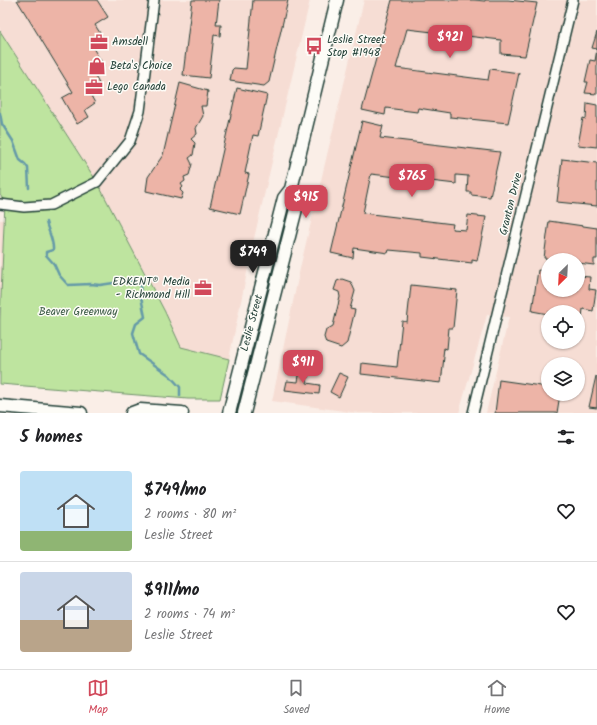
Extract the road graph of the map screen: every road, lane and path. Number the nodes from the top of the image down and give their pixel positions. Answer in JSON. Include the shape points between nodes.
{"nodes":[{"id":1,"x":154,"y":0,"type":"edge"},
{"id":2,"x":336,"y":0,"type":"edge"},
{"id":3,"x":573,"y":0,"type":"edge"},
{"id":4,"x":291,"y":190,"type":"junction"},
{"id":5,"x":0,"y":204,"type":"edge"},
{"id":6,"x":0,"y":406,"type":"edge"},
{"id":7,"x":81,"y":413,"type":"edge"},
{"id":8,"x":132,"y":413,"type":"edge"},
{"id":9,"x":182,"y":413,"type":"edge"},
{"id":10,"x":229,"y":413,"type":"edge"},
{"id":11,"x":244,"y":413,"type":"edge"},
{"id":12,"x":473,"y":413,"type":"edge"}],
"edges":[{"from":1,"to":5,"type":"street","via":[[140,111],[130,141],[97,182],[50,205],[24,207]]},
{"from":2,"to":4,"type":"main road","name":"Leslie Street"},
{"from":3,"to":12,"type":"street","name":"Granton Drive"},
{"from":4,"to":10,"type":"main road","name":"Leslie Street","via":[[284,198]]},
{"from":4,"to":11,"type":"main road","name":"Leslie Street","via":[[298,201]]},
{"from":6,"to":7,"type":"main road"},
{"from":8,"to":9,"type":"main road","via":[[140,410]]}]}
